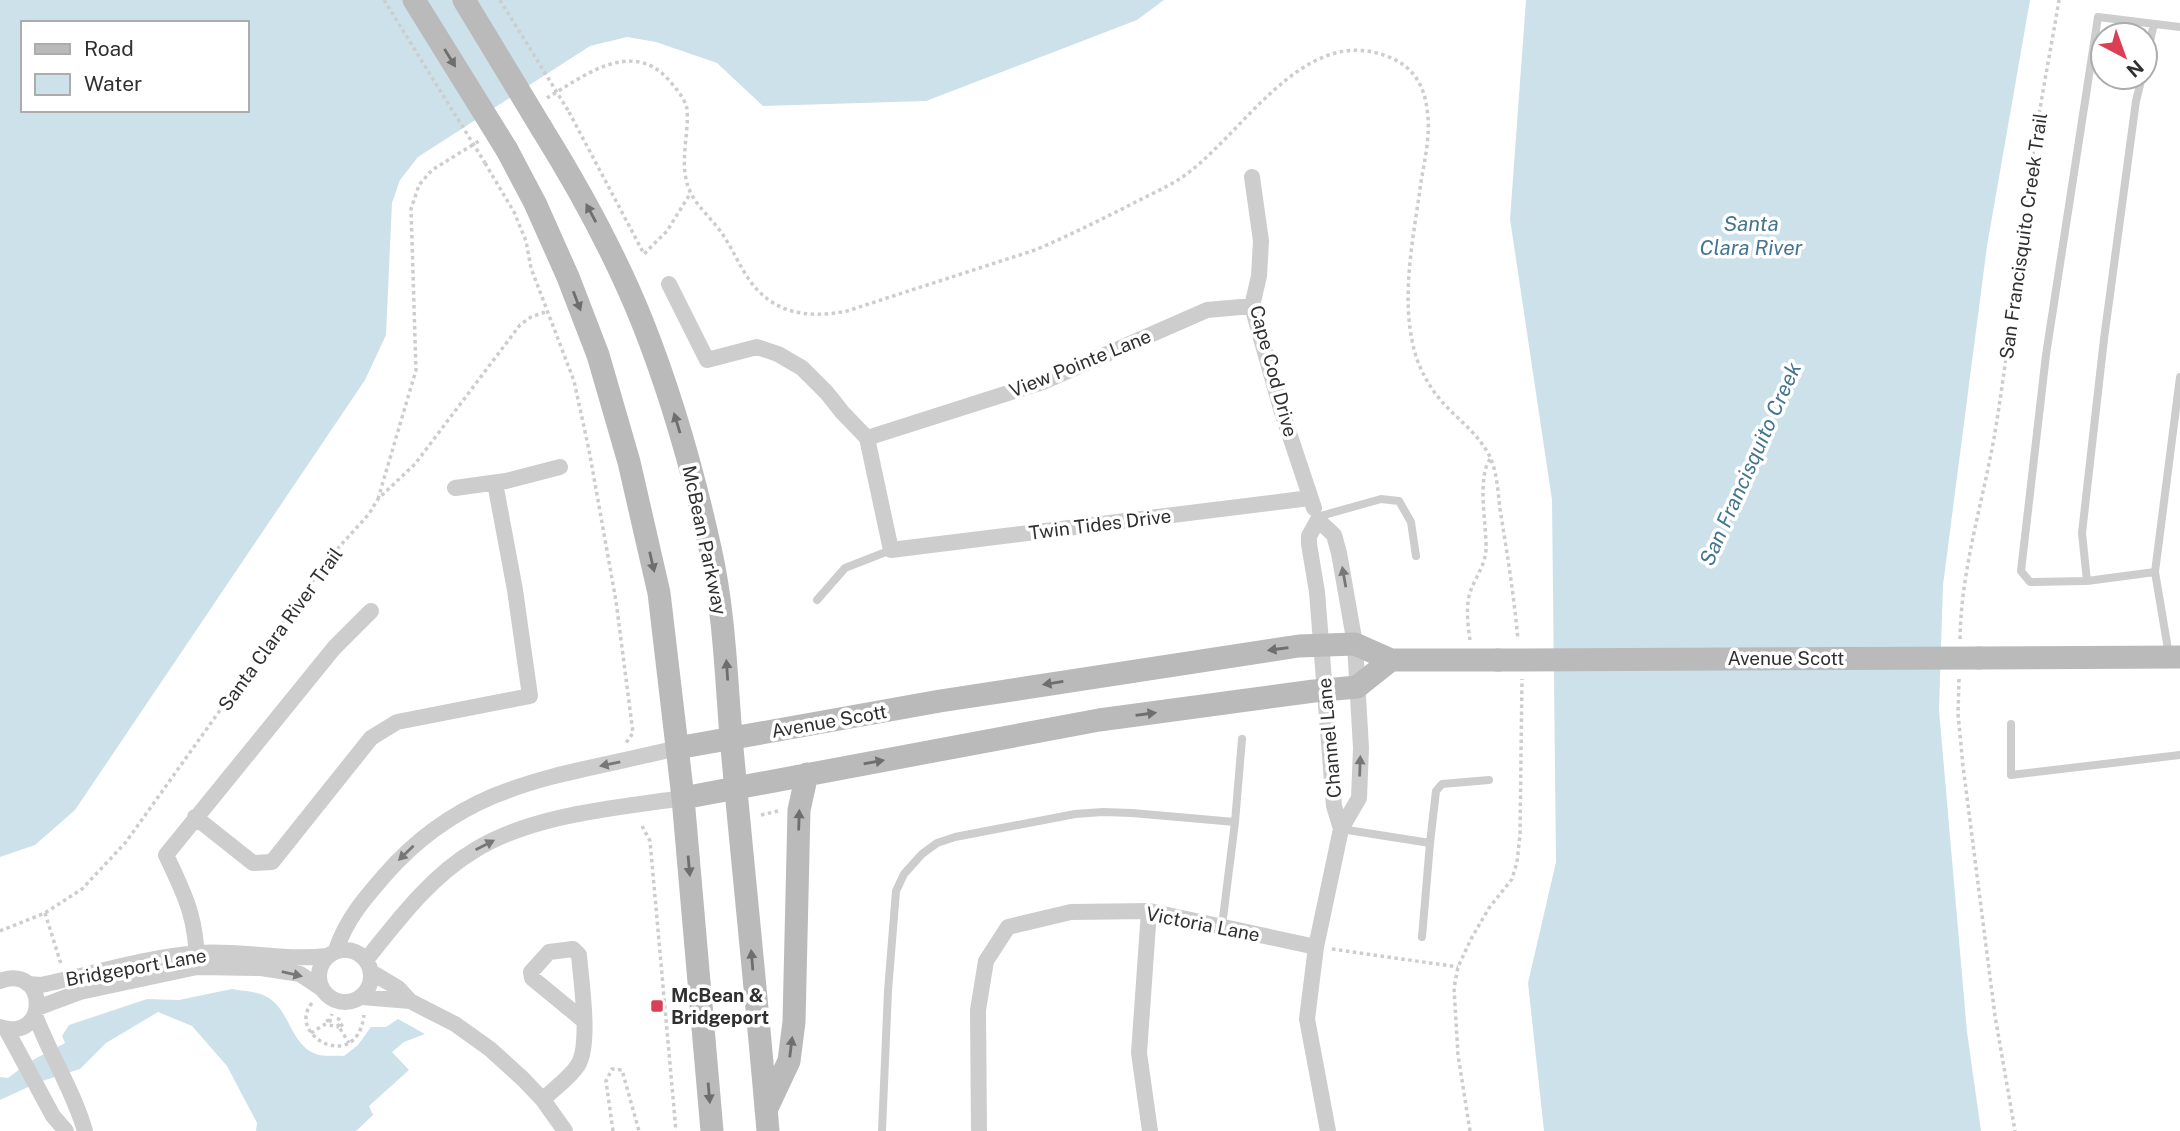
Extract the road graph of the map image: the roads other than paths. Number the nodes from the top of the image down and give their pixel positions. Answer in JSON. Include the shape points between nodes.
{"nodes":[{"id":1,"x":414,"y":0,"type":"edge"},
{"id":2,"x":464,"y":0,"type":"edge"},
{"id":3,"x":2097,"y":21,"type":"edge"},
{"id":4,"x":2130,"y":21,"type":"edge"},
{"id":5,"x":2159,"y":25,"type":"edge"},
{"id":6,"x":2180,"y":27,"type":"edge"},
{"id":7,"x":2089,"y":76,"type":"edge"},
{"id":8,"x":2138,"y":91,"type":"edge"},
{"id":9,"x":1252,"y":177,"type":"dead end"},
{"id":10,"x":669,"y":284,"type":"dead end"},
{"id":11,"x":1252,"y":306,"type":"junction"},
{"id":12,"x":2180,"y":377,"type":"edge"},
{"id":13,"x":867,"y":438,"type":"junction"},
{"id":14,"x":560,"y":467,"type":"dead end"},
{"id":15,"x":495,"y":483,"type":"junction"},
{"id":16,"x":455,"y":488,"type":"dead end"},
{"id":17,"x":1310,"y":498,"type":"junction"},
{"id":18,"x":1318,"y":519,"type":"junction"},
{"id":19,"x":891,"y":550,"type":"junction"},
{"id":20,"x":1416,"y":556,"type":"dead end"},
{"id":21,"x":2155,"y":572,"type":"junction"},
{"id":22,"x":2087,"y":581,"type":"junction"},
{"id":23,"x":817,"y":600,"type":"dead end"},
{"id":24,"x":371,"y":611,"type":"dead end"},
{"id":25,"x":1321,"y":645,"type":"junction"},
{"id":26,"x":1355,"y":645,"type":"junction"},
{"id":27,"x":2175,"y":657,"type":"edge"},
{"id":28,"x":1391,"y":660,"type":"junction"},
{"id":29,"x":1357,"y":687,"type":"junction"},
{"id":30,"x":1325,"y":691,"type":"junction"},
{"id":31,"x":2011,"y":724,"type":"dead end"},
{"id":32,"x":731,"y":738,"type":"junction"},
{"id":33,"x":1242,"y":739,"type":"dead end"},
{"id":34,"x":677,"y":748,"type":"junction"},
{"id":35,"x":2180,"y":755,"type":"edge"},
{"id":36,"x":807,"y":774,"type":"junction"},
{"id":37,"x":1489,"y":780,"type":"dead end"},
{"id":38,"x":737,"y":787,"type":"junction"},
{"id":39,"x":683,"y":798,"type":"junction"},
{"id":40,"x":195,"y":817,"type":"junction"},
{"id":41,"x":1235,"y":822,"type":"junction"},
{"id":42,"x":1341,"y":829,"type":"junction"},
{"id":43,"x":1430,"y":843,"type":"junction"},
{"id":44,"x":1149,"y":911,"type":"junction"},
{"id":45,"x":1222,"y":926,"type":"junction"},
{"id":46,"x":1422,"y":937,"type":"dead end"},
{"id":47,"x":1316,"y":947,"type":"junction"},
{"id":48,"x":332,"y":953,"type":"junction"},
{"id":49,"x":197,"y":960,"type":"junction"},
{"id":50,"x":368,"y":966,"type":"junction"},
{"id":51,"x":0,"y":981,"type":"edge"},
{"id":52,"x":28,"y":984,"type":"junction"},
{"id":53,"x":318,"y":994,"type":"junction"},
{"id":54,"x":362,"y":997,"type":"junction"},
{"id":55,"x":410,"y":1001,"type":"junction"},
{"id":56,"x":36,"y":1012,"type":"junction"},
{"id":57,"x":583,"y":1020,"type":"dead end"},
{"id":58,"x":3,"y":1028,"type":"edge"},
{"id":59,"x":67,"y":1085,"type":"junction"},
{"id":60,"x":43,"y":1098,"type":"junction"},
{"id":61,"x":542,"y":1100,"type":"junction"},
{"id":62,"x":767,"y":1120,"type":"edge"},
{"id":63,"x":66,"y":1131,"type":"edge"},
{"id":64,"x":85,"y":1131,"type":"edge"},
{"id":65,"x":565,"y":1131,"type":"edge"},
{"id":66,"x":712,"y":1131,"type":"edge"},
{"id":67,"x":882,"y":1131,"type":"edge"},
{"id":68,"x":979,"y":1131,"type":"edge"},
{"id":69,"x":1150,"y":1131,"type":"edge"},
{"id":70,"x":1328,"y":1131,"type":"edge"}],
"edges":[{"from":1,"to":34,"type":"main road","one_way":true,"bridge":true,"via":[[535,203],[598,355],[659,593]]},
{"from":32,"to":2,"type":"main road","name":"McBean Parkway","one_way":true,"bridge":true,"via":[[726,654],[711,550],[692,473],[642,320],[572,177]]},
{"from":3,"to":4,"type":"lane","via":[[2098,17]]},
{"from":5,"to":6,"type":"lane"},
{"from":7,"to":22,"type":"lane","via":[[2046,355],[2021,571],[2030,583]]},
{"from":8,"to":22,"type":"lane","via":[[2082,533]]},
{"from":9,"to":11,"type":"street","name":"Cape Cod Drive","via":[[1261,242]]},
{"from":10,"to":13,"type":"street","via":[[707,360],[757,346],[778,354],[802,368]]},
{"from":11,"to":13,"type":"street","name":"View Pointe Lane","via":[[1207,310],[1043,382]]},
{"from":11,"to":17,"type":"street","name":"Cape Cod Drive"},
{"from":12,"to":21,"type":"lane"},
{"from":13,"to":19,"type":"street"},
{"from":14,"to":15,"type":"street"},
{"from":15,"to":16,"type":"street"},
{"from":15,"to":40,"type":"street","via":[[530,696],[397,722],[371,738],[272,862],[253,863]]},
{"from":17,"to":18,"type":"street","name":"Cape Cod Drive"},
{"from":17,"to":19,"type":"street","name":"Twin Tides Drive"},
{"from":18,"to":20,"type":"lane","via":[[1381,499],[1399,500],[1411,522]]},
{"from":18,"to":25,"type":"street","via":[[1309,544]]},
{"from":26,"to":18,"type":"street","name":"Cape Cod Drive","one_way":true,"via":[[1337,539]]},
{"from":19,"to":23,"type":"lane","via":[[845,568]]},
{"from":21,"to":22,"type":"lane"},
{"from":21,"to":27,"type":"lane"},
{"from":24,"to":40,"type":"street","via":[[334,648]]},
{"from":25,"to":26,"type":"main road","name":"Avenue Scott"},
{"from":25,"to":30,"type":"street","name":"Channel Lane"},
{"from":25,"to":32,"type":"main road","name":"Avenue Scott","one_way":true,"via":[[1099,675]]},
{"from":26,"to":28,"type":"main road","name":"Avenue Scott"},
{"from":26,"to":29,"type":"street","name":"Cape Cod Drive"},
{"from":27,"to":28,"type":"main road","name":"Avenue Scott","bridge":true},
{"from":28,"to":29,"type":"main road"},
{"from":29,"to":30,"type":"main road"},
{"from":42,"to":29,"type":"street","name":"Cape Cod Drive","one_way":true,"via":[[1359,799]]},
{"from":36,"to":30,"type":"main road","one_way":true,"via":[[1099,720]]},
{"from":30,"to":42,"type":"street","name":"Channel Lane","via":[[1334,806]]},
{"from":31,"to":35,"type":"lane","via":[[2011,775]]},
{"from":32,"to":34,"type":"main road","name":"Avenue Scott"},
{"from":32,"to":38,"type":"main road","name":"McBean Parkway"},
{"from":33,"to":41,"type":"lane"},
{"from":34,"to":39,"type":"main road"},
{"from":34,"to":48,"type":"street","name":"Avenue Scott","one_way":true,"via":[[536,780],[456,813],[410,848],[373,888],[350,916]]},
{"from":36,"to":38,"type":"main road"},
{"from":62,"to":36,"type":"main road","one_way":true,"via":[[789,1061],[794,1021],[799,810]]},
{"from":37,"to":43,"type":"lane","via":[[1442,784],[1436,791]]},
{"from":38,"to":39,"type":"main road"},
{"from":62,"to":38,"type":"main road","name":"McBean Parkway","one_way":true},
{"from":50,"to":39,"type":"street","one_way":true,"via":[[400,918],[427,890],[455,864],[493,840],[590,813]]},
{"from":39,"to":66,"type":"main road","one_way":true},
{"from":40,"to":49,"type":"street","via":[[166,855],[188,901]]},
{"from":41,"to":45,"type":"lane"},
{"from":41,"to":67,"type":"lane","via":[[1132,813],[1075,814],[955,837],[922,854],[896,891]]},
{"from":42,"to":43,"type":"lane"},
{"from":42,"to":47,"type":"street"},
{"from":43,"to":46,"type":"lane"},
{"from":44,"to":45,"type":"street","name":"Victoria Lane"},
{"from":44,"to":68,"type":"street","name":"Victoria Lane","via":[[1071,912],[1008,927],[986,961],[978,1010]]},
{"from":44,"to":69,"type":"street","via":[[1139,1053]]},
{"from":45,"to":47,"type":"street","name":"Victoria Lane"},
{"from":47,"to":70,"type":"street","via":[[1307,1019]]},
{"from":48,"to":49,"type":"street","name":"Bridgeport Lane","via":[[304,958],[239,953]]},
{"from":48,"to":50,"type":"street","via":[[353,950]]},
{"from":48,"to":53,"type":"street","via":[[318,970]]},
{"from":49,"to":52,"type":"street","name":"Bridgeport Lane","via":[[137,964]]},
{"from":49,"to":53,"type":"street","name":"Bridgeport Lane","one_way":true,"via":[[300,974]]},
{"from":49,"to":56,"type":"street","name":"Bridgeport Lane","via":[[80,992]]},
{"from":50,"to":54,"type":"street","via":[[368,988]]},
{"from":50,"to":55,"type":"street"},
{"from":51,"to":52,"type":"street","name":"Bridgeport Lane","via":[[16,979]]},
{"from":52,"to":56,"type":"street","via":[[36,995]]},
{"from":53,"to":54,"type":"street","via":[[341,1002]]},
{"from":54,"to":55,"type":"street"},
{"from":55,"to":61,"type":"street","via":[[490,1049]]},
{"from":56,"to":58,"type":"street","name":"Bridgeport Lane","via":[[26,1026]]},
{"from":56,"to":59,"type":"street"},
{"from":57,"to":61,"type":"street","via":[[585,1045],[578,1065]]},
{"from":58,"to":60,"type":"street"},
{"from":59,"to":60,"type":"street"},
{"from":59,"to":64,"type":"street"},
{"from":60,"to":63,"type":"street"},
{"from":61,"to":65,"type":"street"}]}
